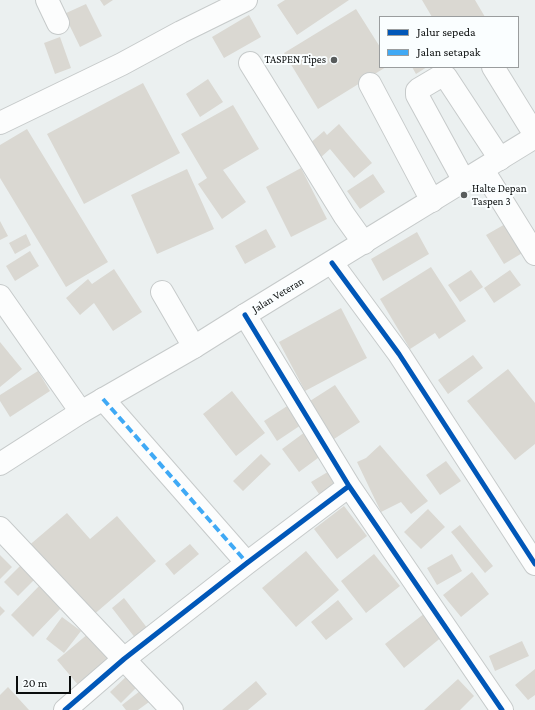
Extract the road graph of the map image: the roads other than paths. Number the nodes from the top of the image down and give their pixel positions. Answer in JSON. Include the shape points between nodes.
{"nodes":[{"id":1,"x":47,"y":0,"type":"edge"},
{"id":2,"x":246,"y":0,"type":"edge"},
{"id":3,"x":58,"y":23,"type":"dead end"},
{"id":4,"x":250,"y":63,"type":"dead end"},
{"id":5,"x":493,"y":68,"type":"edge"},
{"id":6,"x":370,"y":84,"type":"dead end"},
{"id":7,"x":0,"y":123,"type":"edge"},
{"id":8,"x":535,"y":136,"type":"edge"},
{"id":9,"x":491,"y":164,"type":"junction"},
{"id":10,"x":464,"y":181,"type":"junction"},
{"id":11,"x":432,"y":201,"type":"junction"},
{"id":12,"x":364,"y":242,"type":"junction"},
{"id":13,"x":535,"y":254,"type":"edge"},
{"id":14,"x":332,"y":263,"type":"junction"},
{"id":15,"x":162,"y":292,"type":"dead end"},
{"id":16,"x":0,"y":296,"type":"edge"},
{"id":17,"x":245,"y":315,"type":"junction"},
{"id":18,"x":194,"y":347,"type":"junction"},
{"id":19,"x":103,"y":399,"type":"junction"},
{"id":20,"x":81,"y":412,"type":"junction"},
{"id":21,"x":0,"y":464,"type":"edge"},
{"id":22,"x":349,"y":486,"type":"junction"},
{"id":23,"x":0,"y":528,"type":"edge"},
{"id":24,"x":247,"y":563,"type":"junction"},
{"id":25,"x":535,"y":564,"type":"edge"},
{"id":26,"x":124,"y":659,"type":"junction"},
{"id":27,"x":65,"y":710,"type":"edge"},
{"id":28,"x":172,"y":710,"type":"edge"},
{"id":29,"x":502,"y":710,"type":"edge"}],
"edges":[{"from":1,"to":3,"type":"street"},
{"from":2,"to":7,"type":"street"},
{"from":4,"to":12,"type":"street","via":[[344,215]]},
{"from":5,"to":8,"type":"street"},
{"from":6,"to":11,"type":"street"},
{"from":8,"to":9,"type":"street","name":"Jalan Veteran"},
{"from":9,"to":10,"type":"street","name":"Jalan Veteran"},
{"from":9,"to":10,"type":"street","via":[[448,78],[441,76],[419,89],[417,95]]},
{"from":9,"to":13,"type":"street"},
{"from":10,"to":11,"type":"street","name":"Jalan Veteran"},
{"from":11,"to":12,"type":"street","name":"Jalan Veteran"},
{"from":12,"to":14,"type":"street","name":"Jalan Veteran"},
{"from":14,"to":17,"type":"street","name":"Jalan Veteran"},
{"from":14,"to":25,"type":"street","via":[[399,354]]},
{"from":15,"to":18,"type":"street"},
{"from":16,"to":20,"type":"street"},
{"from":17,"to":18,"type":"street","name":"Jalan Veteran"},
{"from":17,"to":22,"type":"street"},
{"from":18,"to":19,"type":"street","name":"Jalan Veteran"},
{"from":19,"to":20,"type":"street","name":"Jalan Veteran"},
{"from":19,"to":24,"type":"street"},
{"from":20,"to":21,"type":"street","name":"Jalan Veteran"},
{"from":22,"to":24,"type":"street"},
{"from":22,"to":29,"type":"street"},
{"from":23,"to":26,"type":"street"},
{"from":24,"to":26,"type":"street"},
{"from":26,"to":27,"type":"street"},
{"from":26,"to":28,"type":"street"}]}
